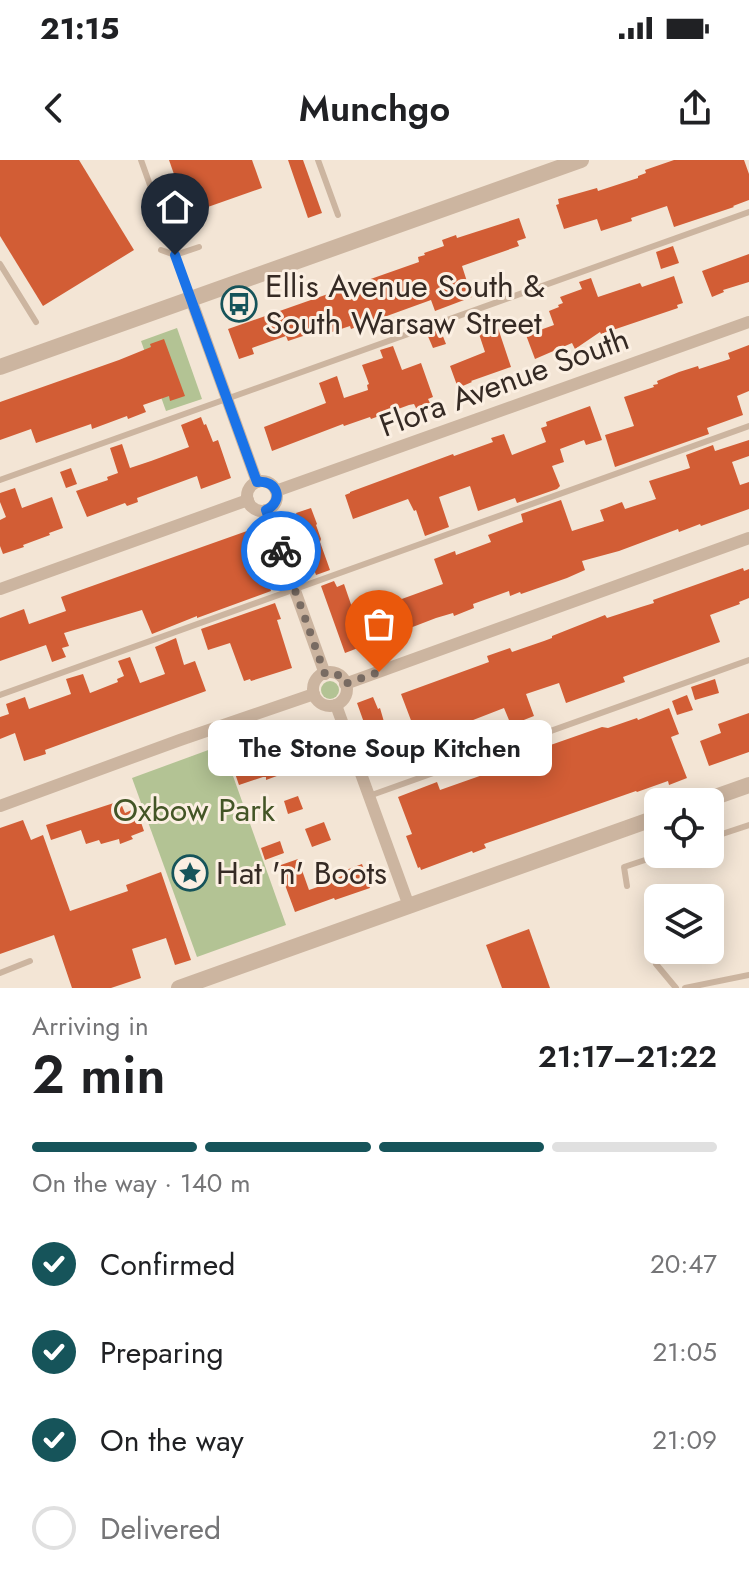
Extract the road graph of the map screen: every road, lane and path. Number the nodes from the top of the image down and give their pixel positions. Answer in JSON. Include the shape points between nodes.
{"nodes":[{"id":1,"x":141,"y":160,"type":"edge"},
{"id":2,"x":318,"y":160,"type":"edge"},
{"id":3,"x":581,"y":160,"type":"edge"},
{"id":4,"x":749,"y":212,"type":"edge"},
{"id":5,"x":338,"y":215,"type":"dead end"},
{"id":6,"x":199,"y":247,"type":"dead end"},
{"id":7,"x":161,"y":250,"type":"dead end"},
{"id":8,"x":175,"y":255,"type":"junction"},
{"id":9,"x":0,"y":264,"type":"edge"},
{"id":10,"x":191,"y":299,"type":"junction"},
{"id":11,"x":36,"y":322,"type":"dead end"},
{"id":12,"x":749,"y":322,"type":"edge"},
{"id":13,"x":0,"y":367,"type":"edge"},
{"id":14,"x":227,"y":398,"type":"junction"},
{"id":15,"x":749,"y":426,"type":"edge"},
{"id":16,"x":0,"y":480,"type":"edge"},
{"id":17,"x":257,"y":482,"type":"junction"},
{"id":18,"x":276,"y":491,"type":"junction"},
{"id":19,"x":248,"y":500,"type":"junction"},
{"id":20,"x":266,"y":510,"type":"junction"},
{"id":21,"x":749,"y":538,"type":"edge"},
{"id":22,"x":295,"y":588,"type":"junction"},
{"id":23,"x":0,"y":589,"type":"edge"},
{"id":24,"x":749,"y":660,"type":"edge"},
{"id":25,"x":325,"y":674,"type":"junction"},
{"id":26,"x":345,"y":684,"type":"junction"},
{"id":27,"x":314,"y":694,"type":"junction"},
{"id":28,"x":0,"y":695,"type":"edge"},
{"id":29,"x":336,"y":705,"type":"junction"},
{"id":30,"x":749,"y":785,"type":"edge"},
{"id":31,"x":724,"y":794,"type":"edge"},
{"id":32,"x":369,"y":796,"type":"junction"},
{"id":33,"x":0,"y":806,"type":"edge"},
{"id":34,"x":644,"y":822,"type":"edge"},
{"id":35,"x":749,"y":825,"type":"edge"},
{"id":36,"x":724,"y":833,"type":"edge"},
{"id":37,"x":644,"y":860,"type":"edge"},
{"id":38,"x":627,"y":886,"type":"dead end"},
{"id":39,"x":409,"y":906,"type":"junction"},
{"id":40,"x":30,"y":961,"type":"dead end"},
{"id":41,"x":656,"y":964,"type":"dead end"},
{"id":42,"x":0,"y":973,"type":"edge"},
{"id":43,"x":749,"y":975,"type":"edge"},
{"id":44,"x":179,"y":988,"type":"edge"},
{"id":45,"x":676,"y":988,"type":"edge"},
{"id":46,"x":685,"y":988,"type":"edge"}],
"edges":[{"from":1,"to":8,"type":"lane"},
{"from":2,"to":5,"type":"lane"},
{"from":3,"to":10,"type":"street"},
{"from":4,"to":14,"type":"lane"},
{"from":6,"to":8,"type":"lane"},
{"from":7,"to":8,"type":"lane"},
{"from":8,"to":10,"type":"lane"},
{"from":9,"to":11,"type":"lane"},
{"from":10,"to":13,"type":"street"},
{"from":10,"to":14,"type":"street"},
{"from":12,"to":18,"type":"street","name":"Flora Avenue South"},
{"from":14,"to":16,"type":"lane"},
{"from":14,"to":17,"type":"street"},
{"from":15,"to":22,"type":"lane"},
{"from":17,"to":18,"type":"street","via":[[269,483]]},
{"from":17,"to":19,"type":"street","via":[[248,491]]},
{"from":18,"to":20,"type":"street","via":[[275,504]]},
{"from":19,"to":20,"type":"street","via":[[254,509]]},
{"from":19,"to":23,"type":"street"},
{"from":20,"to":22,"type":"street"},
{"from":21,"to":26,"type":"street"},
{"from":22,"to":25,"type":"street"},
{"from":22,"to":28,"type":"lane"},
{"from":24,"to":32,"type":"lane"},
{"from":25,"to":26,"type":"street","via":[[338,675]]},
{"from":25,"to":27,"type":"street","via":[[315,683]]},
{"from":26,"to":29,"type":"street","via":[[344,698]]},
{"from":27,"to":29,"type":"street","via":[[321,703]]},
{"from":27,"to":33,"type":"street"},
{"from":29,"to":32,"type":"street"},
{"from":30,"to":31,"type":"street"},
{"from":32,"to":39,"type":"street"},
{"from":34,"to":39,"type":"street"},
{"from":35,"to":36,"type":"lane"},
{"from":37,"to":38,"type":"lane","via":[[624,867]]},
{"from":39,"to":44,"type":"street"},
{"from":40,"to":42,"type":"lane"},
{"from":41,"to":45,"type":"lane"},
{"from":43,"to":46,"type":"lane"}]}
